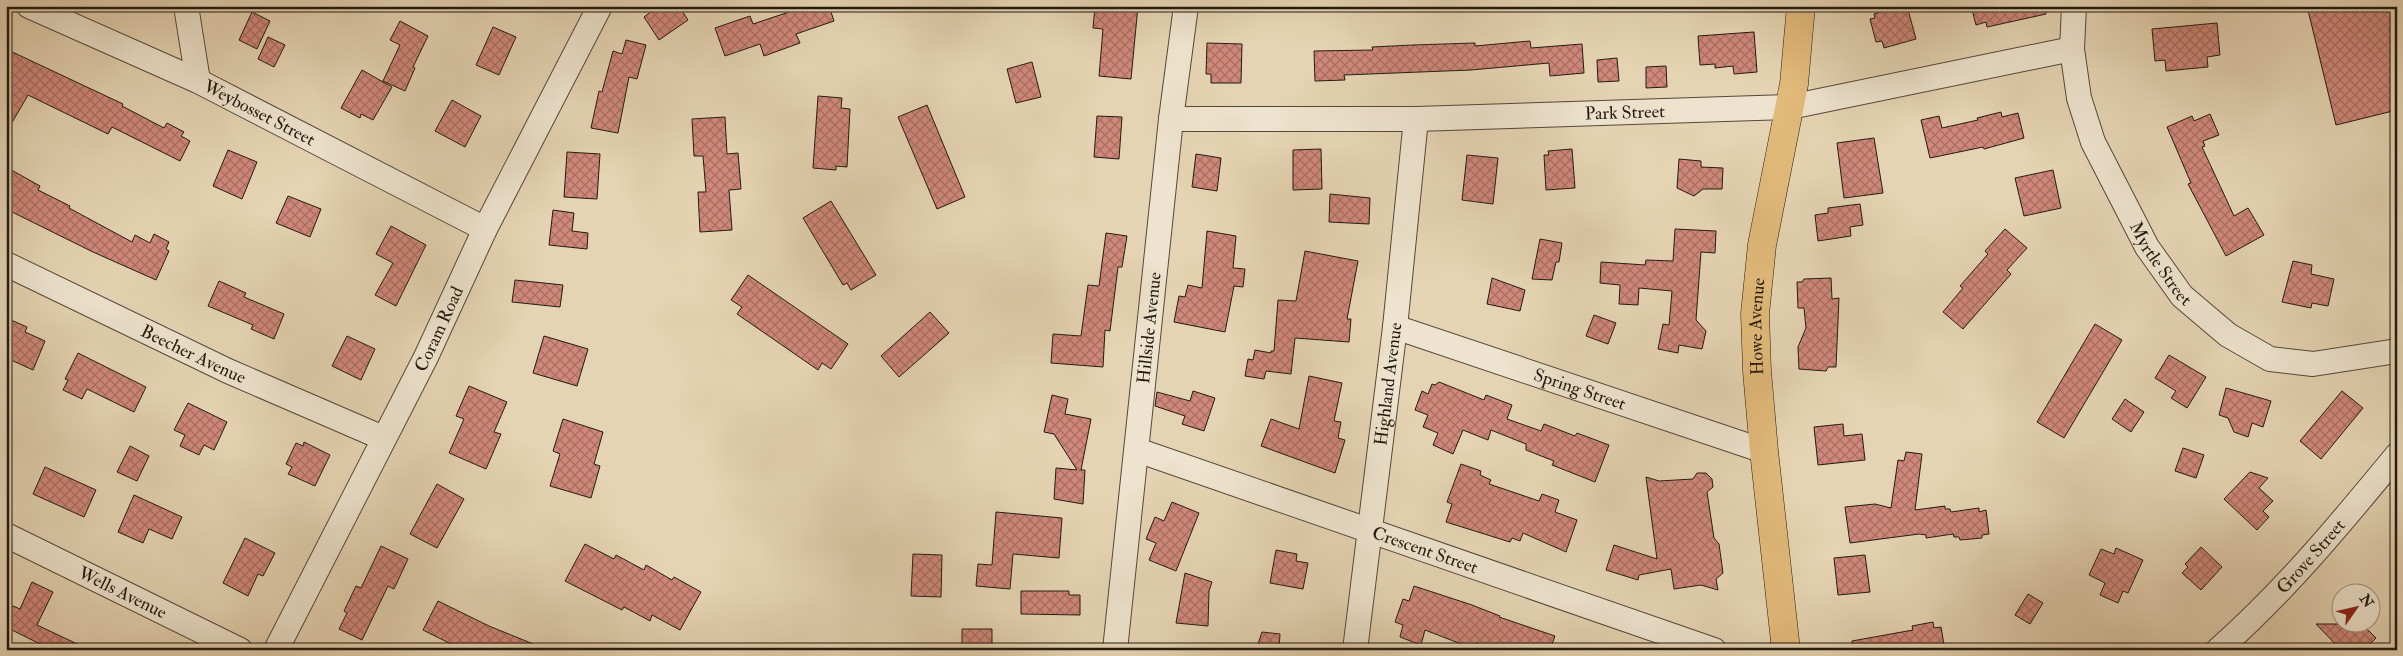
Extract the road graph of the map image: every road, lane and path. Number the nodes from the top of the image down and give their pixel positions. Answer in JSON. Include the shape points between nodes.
{"nodes":[{"id":1,"x":29,"y":6,"type":"edge"},
{"id":2,"x":186,"y":6,"type":"edge"},
{"id":3,"x":600,"y":6,"type":"edge"},
{"id":4,"x":1186,"y":6,"type":"edge"},
{"id":5,"x":1801,"y":6,"type":"edge"},
{"id":6,"x":2074,"y":6,"type":"edge"},
{"id":7,"x":2072,"y":49,"type":"junction"},
{"id":8,"x":198,"y":81,"type":"junction"},
{"id":9,"x":1790,"y":107,"type":"junction"},
{"id":10,"x":1171,"y":119,"type":"junction"},
{"id":11,"x":1416,"y":119,"type":"junction"},
{"id":12,"x":485,"y":229,"type":"junction"},
{"id":13,"x":6,"y":264,"type":"edge"},
{"id":14,"x":1395,"y":327,"type":"junction"},
{"id":15,"x":2397,"y":352,"type":"edge"},
{"id":16,"x":383,"y":438,"type":"junction"},
{"id":17,"x":1137,"y":450,"type":"junction"},
{"id":18,"x":1764,"y":451,"type":"junction"},
{"id":19,"x":2397,"y":455,"type":"edge"},
{"id":20,"x":1369,"y":529,"type":"junction"},
{"id":21,"x":6,"y":535,"type":"edge"},
{"id":22,"x":284,"y":647,"type":"edge"},
{"id":23,"x":240,"y":650,"type":"edge"},
{"id":24,"x":1115,"y":650,"type":"edge"},
{"id":25,"x":1355,"y":650,"type":"edge"},
{"id":26,"x":1714,"y":650,"type":"edge"},
{"id":27,"x":1786,"y":650,"type":"edge"},
{"id":28,"x":2218,"y":650,"type":"edge"}],
"edges":[{"from":1,"to":8,"type":"street","name":"Weybosset Street"},
{"from":2,"to":8,"type":"street"},
{"from":3,"to":12,"type":"street","name":"Coram Road"},
{"from":4,"to":10,"type":"street","name":"Hillside Avenue"},
{"from":5,"to":9,"type":"main road","name":"Howe Avenue"},
{"from":6,"to":7,"type":"street","name":"Myrtle Street"},
{"from":7,"to":9,"type":"street","name":"Park Street"},
{"from":7,"to":15,"type":"street","name":"Myrtle Street","via":[[2079,98],[2093,142],[2147,247],[2182,296],[2228,335],[2270,359],[2313,364]]},
{"from":8,"to":12,"type":"street","name":"Weybosset Street"},
{"from":9,"to":11,"type":"street","name":"Park Street"},
{"from":9,"to":18,"type":"main road","name":"Howe Avenue","via":[[1762,245],[1755,314]]},
{"from":10,"to":11,"type":"street","name":"Park Street"},
{"from":10,"to":17,"type":"street","name":"Hillside Avenue"},
{"from":11,"to":14,"type":"street","name":"Highland Avenue"},
{"from":12,"to":16,"type":"street","name":"Coram Road","via":[[426,357]]},
{"from":13,"to":16,"type":"street","name":"Beecher Avenue","via":[[228,371]]},
{"from":14,"to":18,"type":"street","name":"Spring Street"},
{"from":14,"to":20,"type":"street","name":"Highland Avenue"},
{"from":16,"to":22,"type":"street","name":"Coram Road"},
{"from":17,"to":20,"type":"street","name":"Crescent Street"},
{"from":17,"to":24,"type":"street","name":"Hillside Avenue"},
{"from":18,"to":27,"type":"main road","name":"Howe Avenue"},
{"from":19,"to":28,"type":"street","name":"Grove Street","via":[[2253,619]]},
{"from":20,"to":25,"type":"street","name":"Highland Avenue"},
{"from":20,"to":26,"type":"street","name":"Crescent Street"},
{"from":21,"to":23,"type":"street","name":"Wells Avenue"}]}
